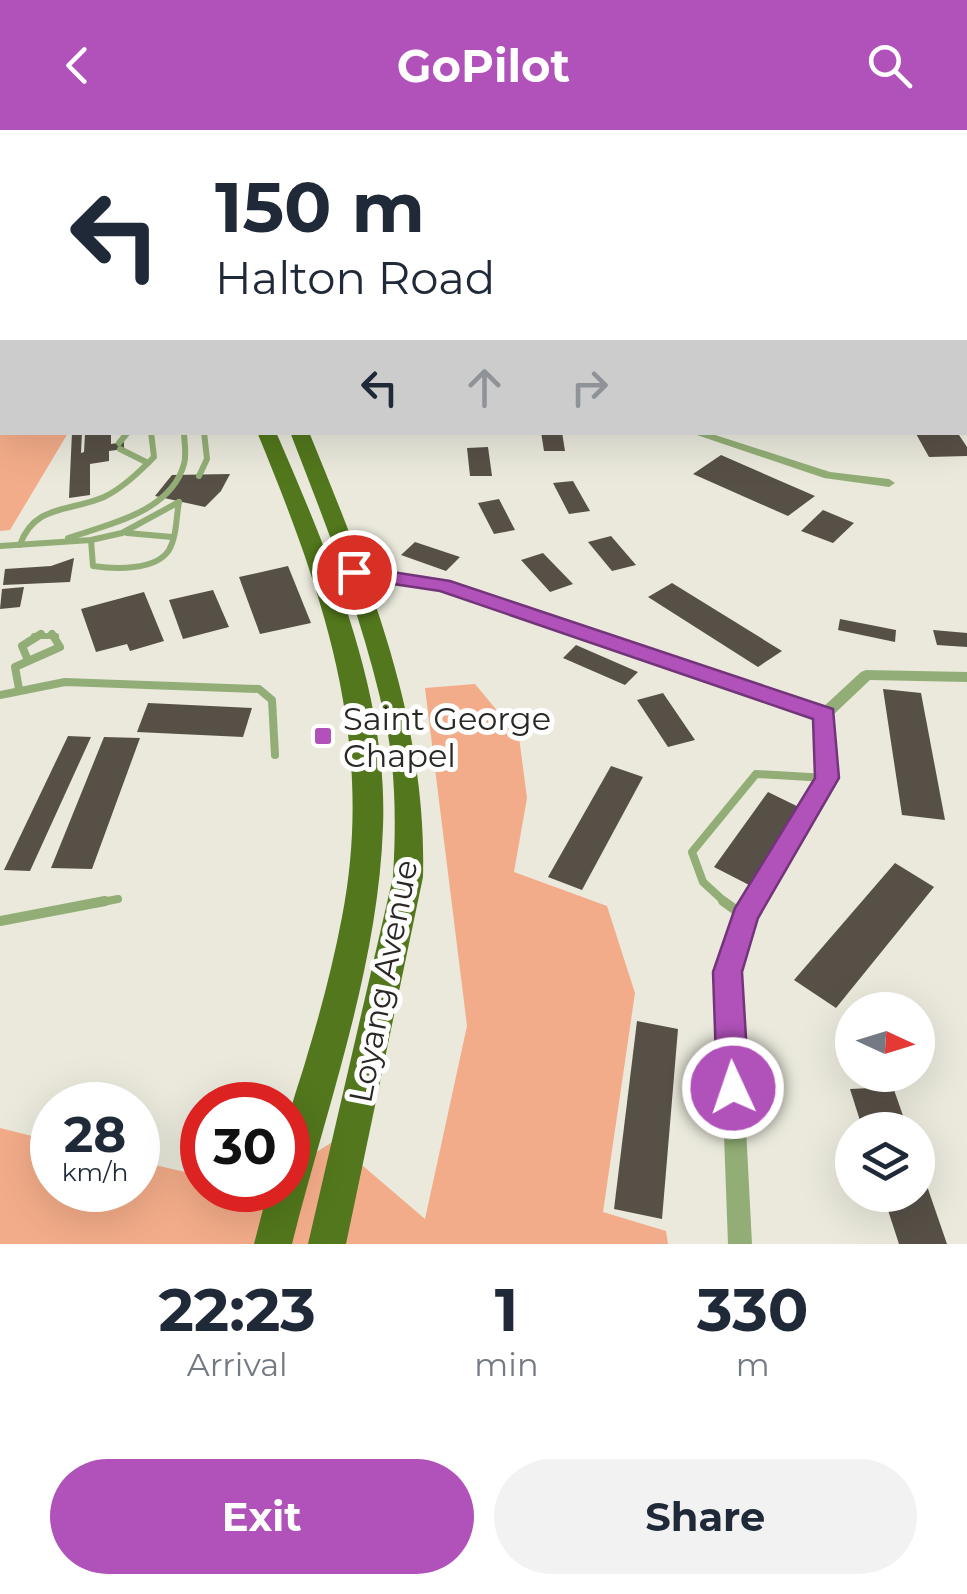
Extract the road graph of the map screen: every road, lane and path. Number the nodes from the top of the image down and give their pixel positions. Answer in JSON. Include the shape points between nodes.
{"nodes":[{"id":1,"x":126,"y":435,"type":"edge"},
{"id":2,"x":150,"y":435,"type":"edge"},
{"id":3,"x":184,"y":435,"type":"edge"},
{"id":4,"x":204,"y":435,"type":"edge"},
{"id":5,"x":267,"y":435,"type":"edge"},
{"id":6,"x":299,"y":435,"type":"edge"},
{"id":7,"x":702,"y":435,"type":"edge"},
{"id":8,"x":148,"y":463,"type":"junction"},
{"id":9,"x":199,"y":476,"type":"dead end"},
{"id":10,"x":889,"y":483,"type":"dead end"},
{"id":11,"x":122,"y":532,"type":"junction"},
{"id":12,"x":172,"y":536,"type":"junction"},
{"id":13,"x":91,"y":540,"type":"junction"},
{"id":14,"x":60,"y":542,"type":"junction"},
{"id":15,"x":20,"y":545,"type":"junction"},
{"id":16,"x":0,"y":546,"type":"edge"},
{"id":17,"x":354,"y":572,"type":"junction"},
{"id":18,"x":27,"y":658,"type":"junction"},
{"id":19,"x":966,"y":680,"type":"edge"},
{"id":20,"x":19,"y":688,"type":"junction"},
{"id":21,"x":0,"y":695,"type":"edge"},
{"id":22,"x":824,"y":715,"type":"junction"},
{"id":23,"x":275,"y":755,"type":"dead end"},
{"id":24,"x":827,"y":778,"type":"junction"},
{"id":25,"x":118,"y":899,"type":"dead end"},
{"id":26,"x":358,"y":912,"type":"junction"},
{"id":27,"x":400,"y":916,"type":"junction"},
{"id":28,"x":745,"y":916,"type":"junction"},
{"id":29,"x":0,"y":922,"type":"edge"},
{"id":30,"x":310,"y":1099,"type":"edge"},
{"id":31,"x":281,"y":1212,"type":"edge"},
{"id":32,"x":273,"y":1244,"type":"edge"},
{"id":33,"x":326,"y":1244,"type":"edge"},
{"id":34,"x":740,"y":1244,"type":"edge"}],
"edges":[{"from":1,"to":8,"type":"lane","via":[[119,446]]},
{"from":2,"to":8,"type":"lane","via":[[154,456]]},
{"from":3,"to":14,"type":"lane","via":[[185,463],[160,499]]},
{"from":4,"to":9,"type":"lane","via":[[207,459]]},
{"from":5,"to":26,"type":"main road","name":"Loyang Avenue","via":[[306,528],[364,745],[369,824]]},
{"from":6,"to":17,"type":"main road","name":"Loyang Avenue"},
{"from":7,"to":10,"type":"street","via":[[828,475]]},
{"from":8,"to":15,"type":"lane","via":[[125,486],[90,502],[51,507],[23,532]]},
{"from":11,"to":12,"type":"lane"},
{"from":11,"to":12,"type":"lane","via":[[179,502]]},
{"from":11,"to":13,"type":"lane"},
{"from":12,"to":13,"type":"lane","via":[[161,558],[111,568],[90,564]]},
{"from":13,"to":14,"type":"lane"},
{"from":14,"to":15,"type":"lane"},
{"from":15,"to":16,"type":"lane"},
{"from":17,"to":22,"type":"street","via":[[443,585]]},
{"from":17,"to":27,"type":"main road","name":"Loyang Avenue","via":[[399,725],[408,780],[410,851]]},
{"from":18,"to":18,"type":"lane","via":[[22,646],[30,637],[55,634],[60,647],[53,654]]},
{"from":18,"to":20,"type":"lane","via":[[14,667]]},
{"from":19,"to":22,"type":"street","via":[[866,674]]},
{"from":20,"to":21,"type":"lane"},
{"from":20,"to":23,"type":"lane","via":[[65,682],[259,689],[272,700]]},
{"from":22,"to":24,"type":"street"},
{"from":24,"to":28,"type":"street"},
{"from":24,"to":28,"type":"lane","via":[[756,774],[692,852],[693,872]]},
{"from":25,"to":29,"type":"lane"},
{"from":26,"to":27,"type":"main road","via":[[380,922]]},
{"from":26,"to":30,"type":"main road","name":"Loyang Avenue"},
{"from":27,"to":33,"type":"main road","name":"Loyang Avenue"},
{"from":28,"to":34,"type":"street","via":[[728,972]]},
{"from":31,"to":32,"type":"main road","name":"Loyang Avenue"}]}
